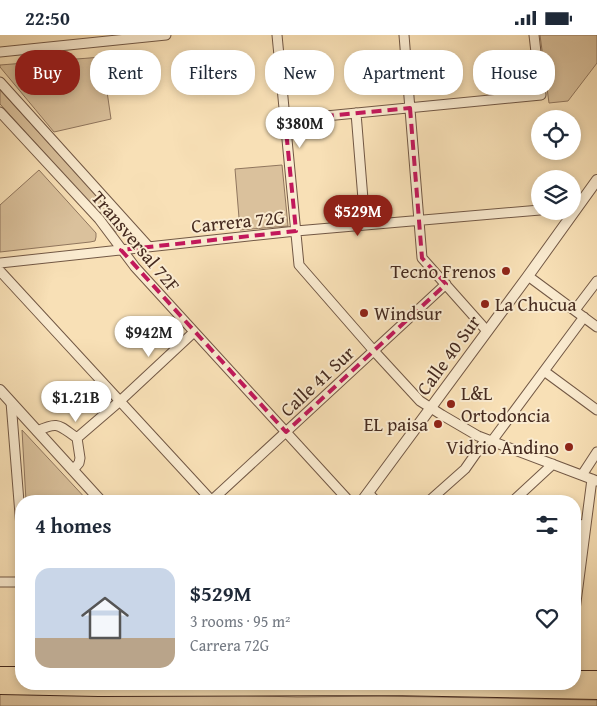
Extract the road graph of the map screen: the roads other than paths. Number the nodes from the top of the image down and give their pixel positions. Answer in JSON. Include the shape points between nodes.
{"nodes":[{"id":1,"x":166,"y":35,"type":"edge"},
{"id":2,"x":276,"y":35,"type":"edge"},
{"id":3,"x":404,"y":35,"type":"edge"},
{"id":4,"x":534,"y":35,"type":"edge"},
{"id":5,"x":143,"y":36,"type":"edge"},
{"id":6,"x":0,"y":52,"type":"edge"},
{"id":7,"x":0,"y":82,"type":"edge"},
{"id":8,"x":410,"y":108,"type":"junction"},
{"id":9,"x":0,"y":112,"type":"edge"},
{"id":10,"x":356,"y":113,"type":"junction"},
{"id":11,"x":285,"y":121,"type":"junction"},
{"id":12,"x":597,"y":181,"type":"edge"},
{"id":13,"x":581,"y":201,"type":"edge"},
{"id":14,"x":531,"y":211,"type":"edge"},
{"id":15,"x":419,"y":220,"type":"junction"},
{"id":16,"x":567,"y":220,"type":"edge"},
{"id":17,"x":365,"y":225,"type":"junction"},
{"id":18,"x":296,"y":231,"type":"junction"},
{"id":19,"x":149,"y":247,"type":"junction"},
{"id":20,"x":121,"y":250,"type":"junction"},
{"id":21,"x":0,"y":263,"type":"edge"},
{"id":22,"x":0,"y":271,"type":"edge"},
{"id":23,"x":528,"y":276,"type":"junction"},
{"id":24,"x":597,"y":281,"type":"edge"},
{"id":25,"x":446,"y":285,"type":"junction"},
{"id":26,"x":575,"y":310,"type":"junction"},
{"id":27,"x":584,"y":317,"type":"junction"},
{"id":28,"x":597,"y":327,"type":"edge"},
{"id":29,"x":488,"y":331,"type":"junction"},
{"id":30,"x":194,"y":332,"type":"junction"},
{"id":31,"x":374,"y":351,"type":"junction"},
{"id":32,"x":544,"y":371,"type":"junction"},
{"id":33,"x":0,"y":390,"type":"edge"},
{"id":34,"x":120,"y":401,"type":"junction"},
{"id":35,"x":11,"y":402,"type":"junction"},
{"id":36,"x":431,"y":408,"type":"junction"},
{"id":37,"x":597,"y":410,"type":"edge"},
{"id":38,"x":37,"y":431,"type":"junction"},
{"id":39,"x":286,"y":432,"type":"junction"},
{"id":40,"x":77,"y":438,"type":"junction"},
{"id":41,"x":489,"y":440,"type":"junction"},
{"id":42,"x":597,"y":452,"type":"edge"},
{"id":43,"x":553,"y":464,"type":"junction"},
{"id":44,"x":73,"y":470,"type":"junction"},
{"id":45,"x":582,"y":475,"type":"junction"},
{"id":46,"x":594,"y":480,"type":"edge"},
{"id":47,"x":18,"y":495,"type":"edge"},
{"id":48,"x":96,"y":495,"type":"edge"},
{"id":49,"x":206,"y":495,"type":"edge"},
{"id":50,"x":218,"y":495,"type":"edge"},
{"id":51,"x":344,"y":495,"type":"edge"},
{"id":52,"x":366,"y":495,"type":"edge"},
{"id":53,"x":436,"y":495,"type":"edge"},
{"id":54,"x":519,"y":495,"type":"edge"},
{"id":55,"x":586,"y":522,"type":"junction"},
{"id":56,"x":581,"y":527,"type":"edge"},
{"id":57,"x":581,"y":562,"type":"edge"},
{"id":58,"x":0,"y":582,"type":"edge"},
{"id":59,"x":15,"y":582,"type":"edge"},
{"id":60,"x":0,"y":674,"type":"edge"},
{"id":61,"x":15,"y":674,"type":"edge"},
{"id":62,"x":581,"y":677,"type":"edge"},
{"id":63,"x":597,"y":678,"type":"edge"},
{"id":64,"x":0,"y":687,"type":"edge"},
{"id":65,"x":15,"y":687,"type":"edge"},
{"id":66,"x":495,"y":690,"type":"edge"},
{"id":67,"x":597,"y":692,"type":"edge"}],
"edges":[{"from":1,"to":5,"type":"street"},
{"from":2,"to":11,"type":"street"},
{"from":3,"to":8,"type":"street"},
{"from":4,"to":8,"type":"street","via":[[541,95]]},
{"from":5,"to":6,"type":"street"},
{"from":7,"to":19,"type":"street","name":"Transversal 72F"},
{"from":8,"to":10,"type":"street"},
{"from":8,"to":15,"type":"street"},
{"from":9,"to":20,"type":"street","name":"Transversal 72F","via":[[99,219]]},
{"from":10,"to":11,"type":"street"},
{"from":10,"to":17,"type":"street"},
{"from":11,"to":18,"type":"street"},
{"from":12,"to":13,"type":"street","name":"Calle 40 Sur"},
{"from":14,"to":15,"type":"street","name":"Carrera 72G"},
{"from":15,"to":17,"type":"street","name":"Carrera 72G"},
{"from":15,"to":25,"type":"street","via":[[422,258]]},
{"from":16,"to":23,"type":"street","name":"Calle 40 Sur"},
{"from":17,"to":18,"type":"street","name":"Carrera 72G"},
{"from":18,"to":19,"type":"street","name":"Carrera 72G"},
{"from":18,"to":31,"type":"street","via":[[299,265]]},
{"from":19,"to":20,"type":"street","name":"Carrera 72G"},
{"from":20,"to":21,"type":"street","name":"Carrera 72G"},
{"from":20,"to":30,"type":"street","name":"Transversal 72F"},
{"from":22,"to":34,"type":"street"},
{"from":23,"to":26,"type":"street"},
{"from":23,"to":29,"type":"street","name":"Calle 40 Sur"},
{"from":24,"to":26,"type":"street"},
{"from":25,"to":29,"type":"street"},
{"from":25,"to":31,"type":"street","name":"Calle 41 Sur"},
{"from":26,"to":27,"type":"street"},
{"from":27,"to":28,"type":"street"},
{"from":27,"to":32,"type":"street"},
{"from":29,"to":36,"type":"street","name":"Calle 40 Sur"},
{"from":30,"to":34,"type":"street"},
{"from":30,"to":39,"type":"street","name":"Transversal 72F"},
{"from":31,"to":36,"type":"street","via":[[420,401]]},
{"from":31,"to":39,"type":"street","name":"Calle 41 Sur"},
{"from":32,"to":37,"type":"street"},
{"from":32,"to":41,"type":"street"},
{"from":33,"to":35,"type":"street"},
{"from":34,"to":40,"type":"street"},
{"from":34,"to":49,"type":"street"},
{"from":35,"to":38,"type":"street"},
{"from":35,"to":47,"type":"street"},
{"from":36,"to":41,"type":"street"},
{"from":36,"to":52,"type":"street","name":"Calle 40 Sur"},
{"from":38,"to":40,"type":"street","via":[[51,425],[59,426]]},
{"from":38,"to":44,"type":"street"},
{"from":39,"to":50,"type":"street","name":"Calle 41 Sur"},
{"from":39,"to":51,"type":"street","name":"Transversal 72F"},
{"from":40,"to":44,"type":"street","via":[[80,457]]},
{"from":41,"to":43,"type":"street"},
{"from":41,"to":53,"type":"street","via":[[465,469]]},
{"from":42,"to":45,"type":"street"},
{"from":43,"to":45,"type":"street"},
{"from":43,"to":54,"type":"street"},
{"from":44,"to":48,"type":"street"},
{"from":45,"to":46,"type":"street"},
{"from":46,"to":55,"type":"street"},
{"from":55,"to":56,"type":"street"},
{"from":55,"to":57,"type":"street"},
{"from":58,"to":59,"type":"street"},
{"from":60,"to":61,"type":"highway"},
{"from":62,"to":63,"type":"highway"},
{"from":64,"to":65,"type":"highway"},
{"from":66,"to":67,"type":"highway"}]}
